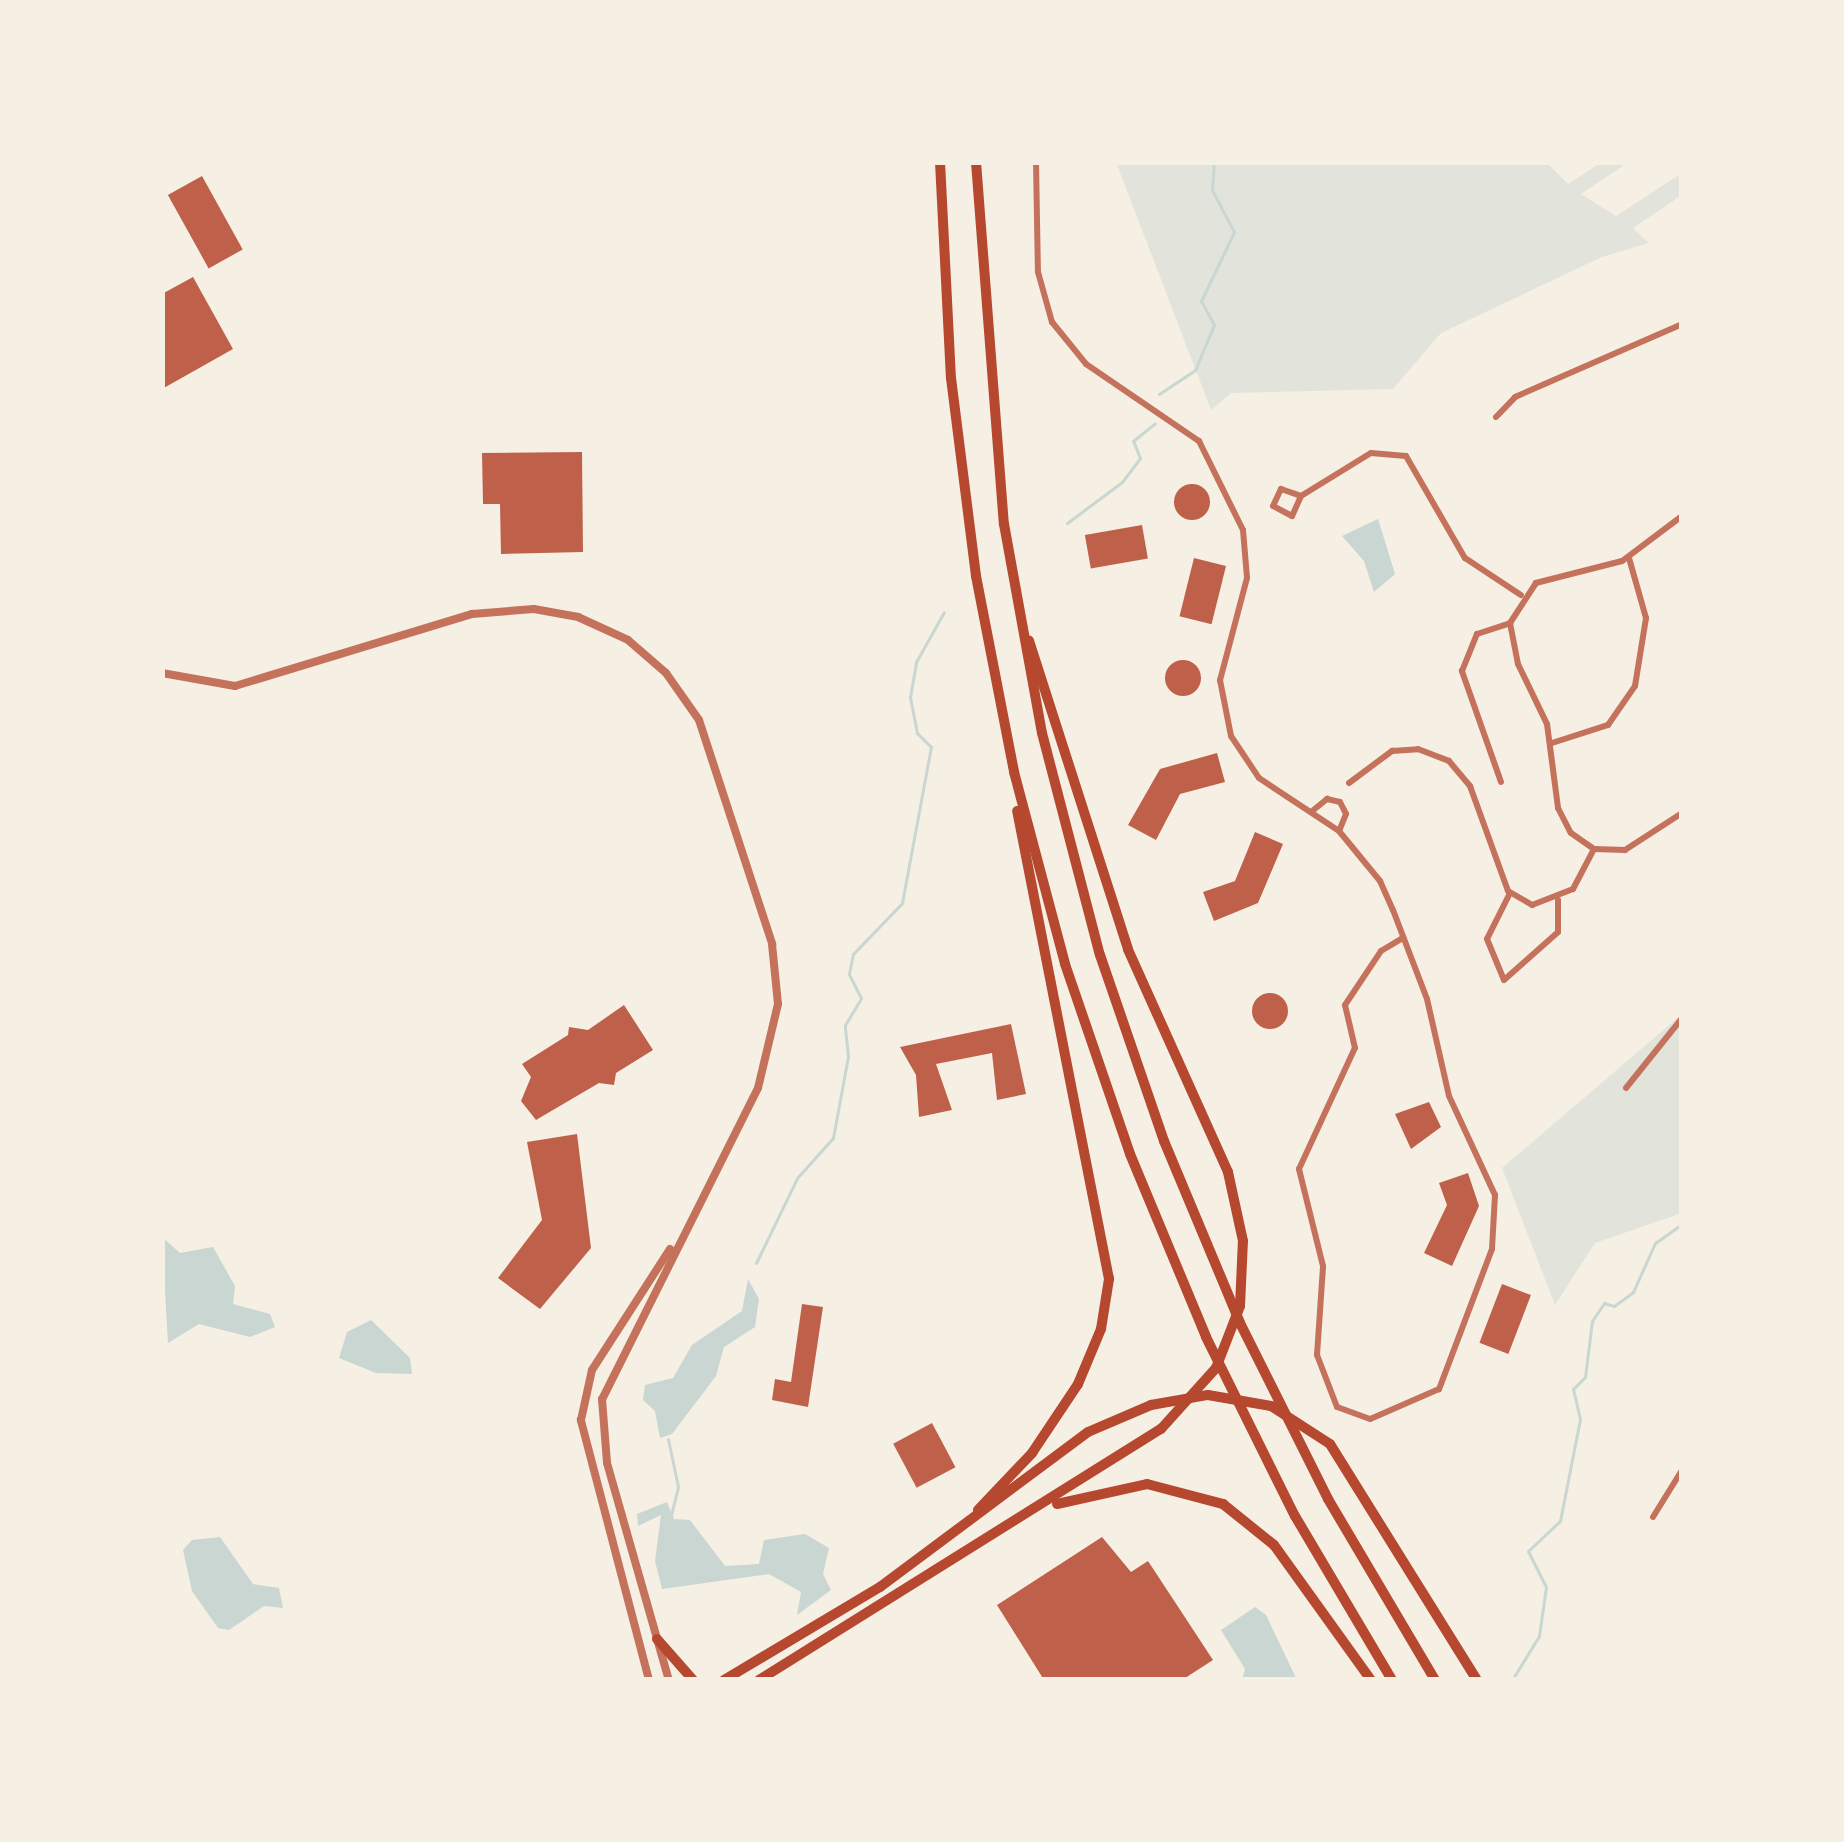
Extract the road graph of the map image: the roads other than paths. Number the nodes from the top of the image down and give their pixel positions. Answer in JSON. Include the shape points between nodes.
{"nodes":[{"id":1,"x":940,"y":162,"type":"edge"},
{"id":2,"x":976,"y":162,"type":"edge"},
{"id":3,"x":1036,"y":162,"type":"edge"},
{"id":4,"x":1682,"y":325,"type":"edge"},
{"id":5,"x":1496,"y":417,"type":"dead end"},
{"id":6,"x":1301,"y":496,"type":"junction"},
{"id":7,"x":1682,"y":516,"type":"edge"},
{"id":8,"x":1629,"y":558,"type":"junction"},
{"id":9,"x":1521,"y":595,"type":"junction"},
{"id":10,"x":1020,"y":617,"type":"junction"},
{"id":11,"x":1510,"y":623,"type":"junction"},
{"id":12,"x":162,"y":673,"type":"edge"},
{"id":13,"x":1552,"y":743,"type":"junction"},
{"id":14,"x":1014,"y":772,"type":"junction"},
{"id":15,"x":1501,"y":782,"type":"dead end"},
{"id":16,"x":1349,"y":783,"type":"dead end"},
{"id":17,"x":1311,"y":812,"type":"junction"},
{"id":18,"x":1682,"y":813,"type":"edge"},
{"id":19,"x":1339,"y":831,"type":"junction"},
{"id":20,"x":1594,"y":849,"type":"junction"},
{"id":21,"x":1510,"y":893,"type":"junction"},
{"id":22,"x":1558,"y":900,"type":"junction"},
{"id":23,"x":1403,"y":938,"type":"junction"},
{"id":24,"x":1682,"y":1018,"type":"edge"},
{"id":25,"x":1626,"y":1088,"type":"dead end"},
{"id":26,"x":681,"y":1234,"type":"junction"},
{"id":27,"x":1682,"y":1470,"type":"edge"},
{"id":28,"x":1652,"y":1517,"type":"dead end"},
{"id":29,"x":1016,"y":1524,"type":"junction"},
{"id":30,"x":961,"y":1528,"type":"junction"},
{"id":31,"x":652,"y":1622,"type":"junction"},
{"id":32,"x":634,"y":1627,"type":"junction"},
{"id":33,"x":657,"y":1639,"type":"junction"},
{"id":34,"x":725,"y":1679,"type":"edge"},
{"id":35,"x":649,"y":1680,"type":"edge"},
{"id":36,"x":669,"y":1680,"type":"edge"},
{"id":37,"x":693,"y":1680,"type":"edge"},
{"id":38,"x":759,"y":1680,"type":"edge"},
{"id":39,"x":1371,"y":1680,"type":"edge"},
{"id":40,"x":1392,"y":1680,"type":"edge"},
{"id":41,"x":1435,"y":1680,"type":"edge"},
{"id":42,"x":1477,"y":1680,"type":"edge"}],
"edges":[{"from":1,"to":14,"type":"highway","via":[[962,477]]},
{"from":2,"to":10,"type":"highway","via":[[991,417]]},
{"from":3,"to":17,"type":"street","via":[[1039,282],[1058,333],[1092,369],[1194,436],[1222,474],[1248,563],[1222,666],[1223,714],[1256,775]]},
{"from":4,"to":5,"type":"street","via":[[1515,397]]},
{"from":6,"to":6,"type":"street","via":[[1284,488],[1273,506],[1292,516]]},
{"from":6,"to":9,"type":"street","via":[[1371,454],[1406,456],[1468,562]]},
{"from":7,"to":8,"type":"street"},
{"from":8,"to":9,"type":"street","via":[[1548,576]]},
{"from":8,"to":13,"type":"street","via":[[1646,629],[1635,686],[1608,725]]},
{"from":9,"to":11,"type":"street"},
{"from":10,"to":29,"type":"highway","via":[[1119,925],[1233,1189],[1242,1296],[1227,1346],[1199,1392],[1116,1461]]},
{"from":10,"to":41,"type":"highway","via":[[1082,892],[1169,1156],[1290,1427]]},
{"from":11,"to":13,"type":"street"},
{"from":11,"to":15,"type":"street","via":[[1477,634],[1462,671]]},
{"from":12,"to":26,"type":"street","via":[[235,686],[512,608],[599,625],[667,673],[710,747],[768,929],[778,991],[758,1088]]},
{"from":13,"to":20,"type":"street","via":[[1562,818]]},
{"from":14,"to":30,"type":"highway","via":[[1021,855],[1106,1242],[1108,1295],[1097,1341],[1066,1404]]},
{"from":14,"to":40,"type":"highway","via":[[1076,998],[1160,1231],[1264,1457]]},
{"from":16,"to":21,"type":"street","via":[[1369,761],[1398,749],[1449,761],[1470,786]]},
{"from":17,"to":19,"type":"street"},
{"from":17,"to":19,"type":"street","via":[[1327,799],[1340,802],[1346,814]]},
{"from":18,"to":20,"type":"street","via":[[1634,847]]},
{"from":19,"to":23,"type":"street","via":[[1376,874]]},
{"from":20,"to":22,"type":"street","via":[[1579,882]]},
{"from":21,"to":22,"type":"street","via":[[1532,905]]},
{"from":21,"to":22,"type":"street","via":[[1486,939],[1504,980],[1558,932]]},
{"from":23,"to":23,"type":"street","via":[[1381,951],[1345,1005],[1355,1048],[1300,1166],[1323,1266],[1317,1355],[1337,1407],[1370,1419],[1439,1389],[1498,1219],[1491,1182],[1445,1086],[1427,999]]},
{"from":24,"to":25,"type":"street"},
{"from":26,"to":31,"type":"street","via":[[607,1380],[601,1409],[607,1463]]},
{"from":26,"to":32,"type":"street","via":[[592,1370],[582,1412],[588,1467]]},
{"from":27,"to":28,"type":"street"},
{"from":29,"to":38,"type":"highway"},
{"from":29,"to":39,"type":"highway","via":[[1126,1485],[1215,1500],[1274,1545]]},
{"from":30,"to":34,"type":"highway"},
{"from":30,"to":42,"type":"highway","via":[[1111,1420],[1181,1397],[1236,1396],[1287,1413],[1348,1466]]},
{"from":31,"to":32,"type":"street"},
{"from":31,"to":33,"type":"street"},
{"from":32,"to":35,"type":"street"},
{"from":33,"to":36,"type":"street"},
{"from":33,"to":37,"type":"highway"}]}
